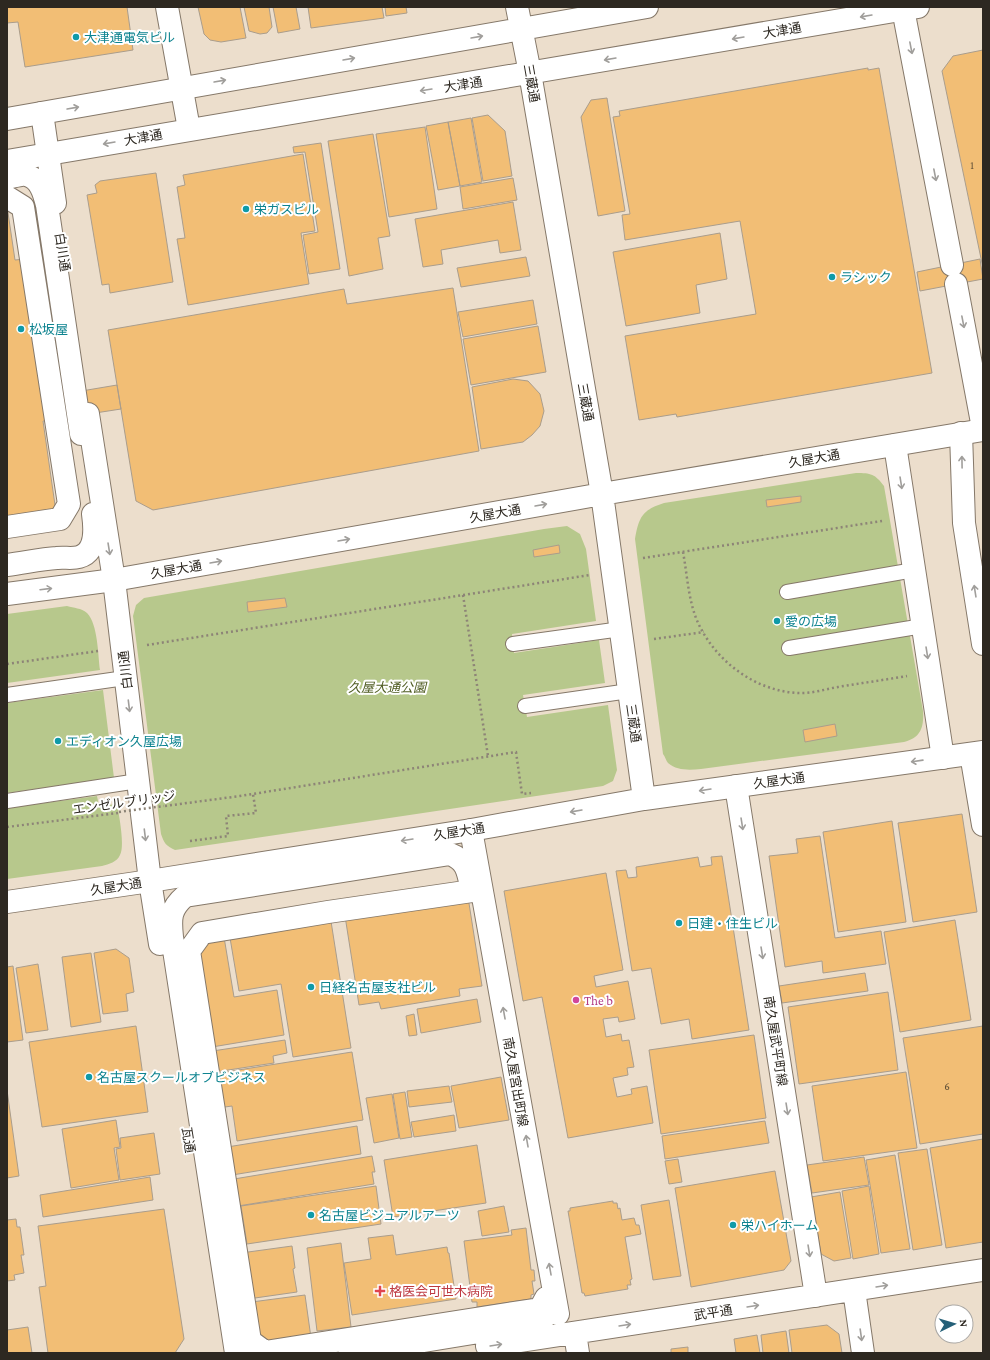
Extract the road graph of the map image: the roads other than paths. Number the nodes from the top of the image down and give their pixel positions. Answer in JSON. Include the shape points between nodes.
{"nodes":[{"id":1,"x":167,"y":7,"type":"edge"},
{"id":2,"x":517,"y":7,"type":"edge"},
{"id":3,"x":647,"y":7,"type":"edge"},
{"id":4,"x":911,"y":8,"type":"edge"},
{"id":5,"x":521,"y":30,"type":"junction"},
{"id":6,"x":530,"y":73,"type":"junction"},
{"id":7,"x":182,"y":88,"type":"junction"},
{"id":8,"x":42,"y":113,"type":"junction"},
{"id":9,"x":7,"y":119,"type":"edge"},
{"id":10,"x":189,"y":129,"type":"junction"},
{"id":11,"x":48,"y":154,"type":"junction"},
{"id":12,"x":7,"y":161,"type":"edge"},
{"id":13,"x":7,"y":178,"type":"edge"},
{"id":14,"x":7,"y":197,"type":"edge"},
{"id":15,"x":84,"y":391,"type":"dead end"},
{"id":16,"x":88,"y":414,"type":"dead end"},
{"id":17,"x":983,"y":429,"type":"edge"},
{"id":18,"x":961,"y":433,"type":"junction"},
{"id":19,"x":895,"y":445,"type":"junction"},
{"id":20,"x":602,"y":494,"type":"junction"},
{"id":21,"x":7,"y":526,"type":"edge"},
{"id":22,"x":976,"y":557,"type":"edge"},
{"id":23,"x":7,"y":565,"type":"edge"},
{"id":24,"x":914,"y":570,"type":"junction"},
{"id":25,"x":114,"y":580,"type":"junction"},
{"id":26,"x":787,"y":592,"type":"dead end"},
{"id":27,"x":7,"y":594,"type":"edge"},
{"id":28,"x":981,"y":618,"type":"edge"},
{"id":29,"x":923,"y":626,"type":"junction"},
{"id":30,"x":620,"y":629,"type":"junction"},
{"id":31,"x":513,"y":644,"type":"dead end"},
{"id":32,"x":983,"y":644,"type":"edge"},
{"id":33,"x":789,"y":648,"type":"dead end"},
{"id":34,"x":126,"y":678,"type":"junction"},
{"id":35,"x":629,"y":691,"type":"junction"},
{"id":36,"x":7,"y":695,"type":"edge"},
{"id":37,"x":525,"y":706,"type":"dead end"},
{"id":38,"x":977,"y":753,"type":"edge"},
{"id":39,"x":943,"y":758,"type":"junction"},
{"id":40,"x":138,"y":781,"type":"junction"},
{"id":41,"x":736,"y":786,"type":"junction"},
{"id":42,"x":644,"y":799,"type":"junction"},
{"id":43,"x":7,"y":801,"type":"edge"},
{"id":44,"x":983,"y":825,"type":"edge"},
{"id":45,"x":471,"y":830,"type":"junction"},
{"id":46,"x":150,"y":881,"type":"junction"},
{"id":47,"x":7,"y":902,"type":"edge"},
{"id":48,"x":157,"y":927,"type":"joint"},
{"id":49,"x":983,"y":1270,"type":"edge"},
{"id":50,"x":854,"y":1290,"type":"junction"},
{"id":51,"x":816,"y":1296,"type":"junction"},
{"id":52,"x":571,"y":1340,"type":"edge"},
{"id":53,"x":221,"y":1353,"type":"edge"},
{"id":54,"x":236,"y":1353,"type":"edge"},
{"id":55,"x":350,"y":1353,"type":"edge"},
{"id":56,"x":444,"y":1353,"type":"edge"},
{"id":57,"x":863,"y":1353,"type":"edge"}],
"edges":[{"from":1,"to":7,"type":"street"},
{"from":2,"to":5,"type":"street","name":"三蔵通"},
{"from":3,"to":5,"type":"street"},
{"from":4,"to":6,"type":"street","name":"大津通","one_way":true},
{"from":4,"to":17,"type":"street","one_way":true,"via":[[954,274]]},
{"from":5,"to":6,"type":"street","name":"三蔵通"},
{"from":7,"to":5,"type":"street","one_way":true},
{"from":6,"to":10,"type":"street","name":"大津通","one_way":true},
{"from":6,"to":20,"type":"street","name":"三蔵通"},
{"from":8,"to":7,"type":"street","one_way":true},
{"from":7,"to":10,"type":"street"},
{"from":8,"to":9,"type":"street"},
{"from":8,"to":11,"type":"street","name":"白川通"},
{"from":10,"to":11,"type":"street","name":"大津通","one_way":true},
{"from":11,"to":12,"type":"street","name":"大津通"},
{"from":11,"to":15,"type":"street","name":"白川通"},
{"from":13,"to":23,"type":"street","via":[[25,175],[35,180],[44,190],[95,531],[94,540],[81,557]]},
{"from":14,"to":21,"type":"street","via":[[23,207],[69,504],[60,519]]},
{"from":16,"to":25,"type":"street","name":"白川通","one_way":true},
{"from":17,"to":18,"type":"street","name":"久屋大通"},
{"from":18,"to":19,"type":"street","name":"久屋大通"},
{"from":22,"to":18,"type":"street","one_way":true,"via":[[964,523]]},
{"from":19,"to":20,"type":"street","name":"久屋大通"},
{"from":19,"to":24,"type":"street","one_way":true},
{"from":25,"to":20,"type":"street","name":"久屋大通","one_way":true},
{"from":20,"to":30,"type":"street","name":"三蔵通"},
{"from":28,"to":22,"type":"street","one_way":true},
{"from":24,"to":26,"type":"lane"},
{"from":24,"to":29,"type":"street"},
{"from":27,"to":25,"type":"street","name":"久屋大通","one_way":true},
{"from":25,"to":34,"type":"street","name":"白川通"},
{"from":28,"to":32,"type":"street"},
{"from":29,"to":33,"type":"lane"},
{"from":29,"to":39,"type":"street","one_way":true},
{"from":30,"to":31,"type":"lane"},
{"from":30,"to":35,"type":"street","name":"三蔵通"},
{"from":34,"to":36,"type":"lane"},
{"from":34,"to":40,"type":"street","name":"白川通","one_way":true},
{"from":35,"to":37,"type":"lane"},
{"from":35,"to":42,"type":"street","name":"三蔵通"},
{"from":38,"to":39,"type":"street","name":"久屋大通"},
{"from":38,"to":44,"type":"street"},
{"from":39,"to":41,"type":"street","name":"久屋大通","one_way":true},
{"from":40,"to":43,"type":"lane"},
{"from":40,"to":46,"type":"street","name":"白川通","one_way":true},
{"from":41,"to":42,"type":"street","name":"久屋大通","one_way":true},
{"from":41,"to":51,"type":"street","name":"南久屋武平町線","one_way":true},
{"from":42,"to":45,"type":"street","name":"久屋大通","one_way":true},
{"from":45,"to":46,"type":"street","name":"久屋大通","one_way":true},
{"from":52,"to":45,"type":"street","name":"南久屋宮出町線","one_way":true},
{"from":46,"to":47,"type":"street","name":"久屋大通"},
{"from":46,"to":48,"type":"street","name":"白川通"},
{"from":48,"to":53,"type":"street","name":"瓦通"},
{"from":50,"to":49,"type":"street","name":"武平通","one_way":true},
{"from":50,"to":51,"type":"street","name":"武平通"},
{"from":50,"to":57,"type":"street","one_way":true},
{"from":52,"to":51,"type":"street","name":"武平通","one_way":true},
{"from":56,"to":52,"type":"street","name":"武平通","one_way":true},
{"from":54,"to":55,"type":"street","via":[[172,937],[171,915],[175,906],[185,896],[450,854],[458,857],[467,868],[472,891],[202,933],[189,951],[250,1341],[265,1352],[314,1345],[540,1309],[546,1298],[547,1315],[537,1322]]}]}
